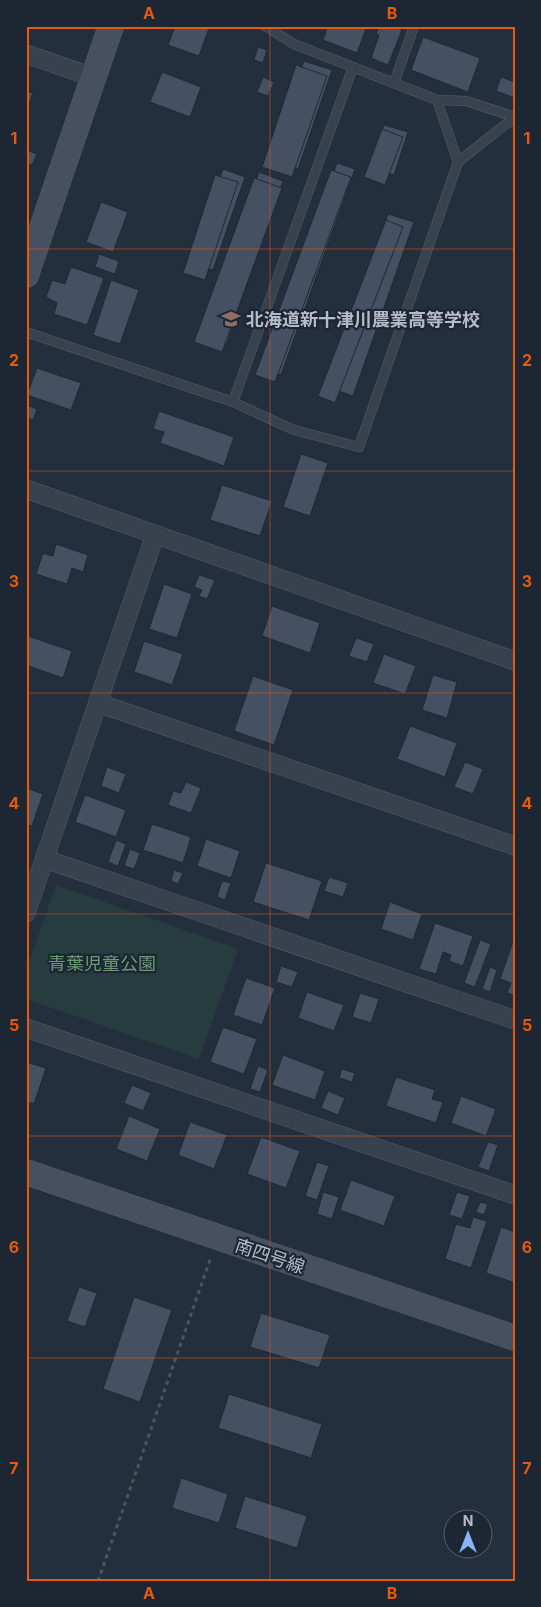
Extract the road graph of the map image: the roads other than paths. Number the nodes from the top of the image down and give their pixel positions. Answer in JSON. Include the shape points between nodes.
{"nodes":[{"id":1,"x":112,"y":26,"type":"edge"},
{"id":2,"x":265,"y":26,"type":"edge"},
{"id":3,"x":414,"y":26,"type":"edge"},
{"id":4,"x":26,"y":54,"type":"edge"},
{"id":5,"x":353,"y":67,"type":"junction"},
{"id":6,"x":93,"y":77,"type":"junction"},
{"id":7,"x":394,"y":83,"type":"junction"},
{"id":8,"x":437,"y":100,"type":"junction"},
{"id":9,"x":515,"y":117,"type":"edge"},
{"id":10,"x":458,"y":162,"type":"junction"},
{"id":11,"x":26,"y":274,"type":"edge"},
{"id":12,"x":26,"y":332,"type":"edge"},
{"id":13,"x":234,"y":402,"type":"junction"},
{"id":14,"x":26,"y":489,"type":"edge"},
{"id":15,"x":156,"y":535,"type":"junction"},
{"id":16,"x":515,"y":661,"type":"edge"},
{"id":17,"x":98,"y":703,"type":"junction"},
{"id":18,"x":515,"y":846,"type":"edge"},
{"id":19,"x":45,"y":859,"type":"junction"},
{"id":20,"x":26,"y":913,"type":"edge"},
{"id":21,"x":515,"y":1020,"type":"edge"},
{"id":22,"x":26,"y":1028,"type":"edge"},
{"id":23,"x":26,"y":1172,"type":"edge"},
{"id":24,"x":515,"y":1195,"type":"edge"},
{"id":25,"x":515,"y":1338,"type":"edge"}],
"edges":[{"from":1,"to":6,"type":"street"},
{"from":2,"to":5,"type":"lane","via":[[294,44]]},
{"from":3,"to":7,"type":"lane"},
{"from":4,"to":6,"type":"street"},
{"from":5,"to":7,"type":"lane"},
{"from":5,"to":13,"type":"lane"},
{"from":6,"to":11,"type":"street"},
{"from":7,"to":8,"type":"lane"},
{"from":8,"to":9,"type":"lane","via":[[466,101]]},
{"from":8,"to":10,"type":"lane"},
{"from":9,"to":10,"type":"lane"},
{"from":10,"to":13,"type":"lane","via":[[359,447],[294,430]]},
{"from":12,"to":13,"type":"lane"},
{"from":14,"to":15,"type":"street"},
{"from":15,"to":16,"type":"street"},
{"from":15,"to":17,"type":"street"},
{"from":17,"to":18,"type":"street"},
{"from":17,"to":19,"type":"street"},
{"from":19,"to":20,"type":"street"},
{"from":19,"to":21,"type":"street"},
{"from":22,"to":24,"type":"street"},
{"from":23,"to":25,"type":"street","name":"南四号線"}]}
